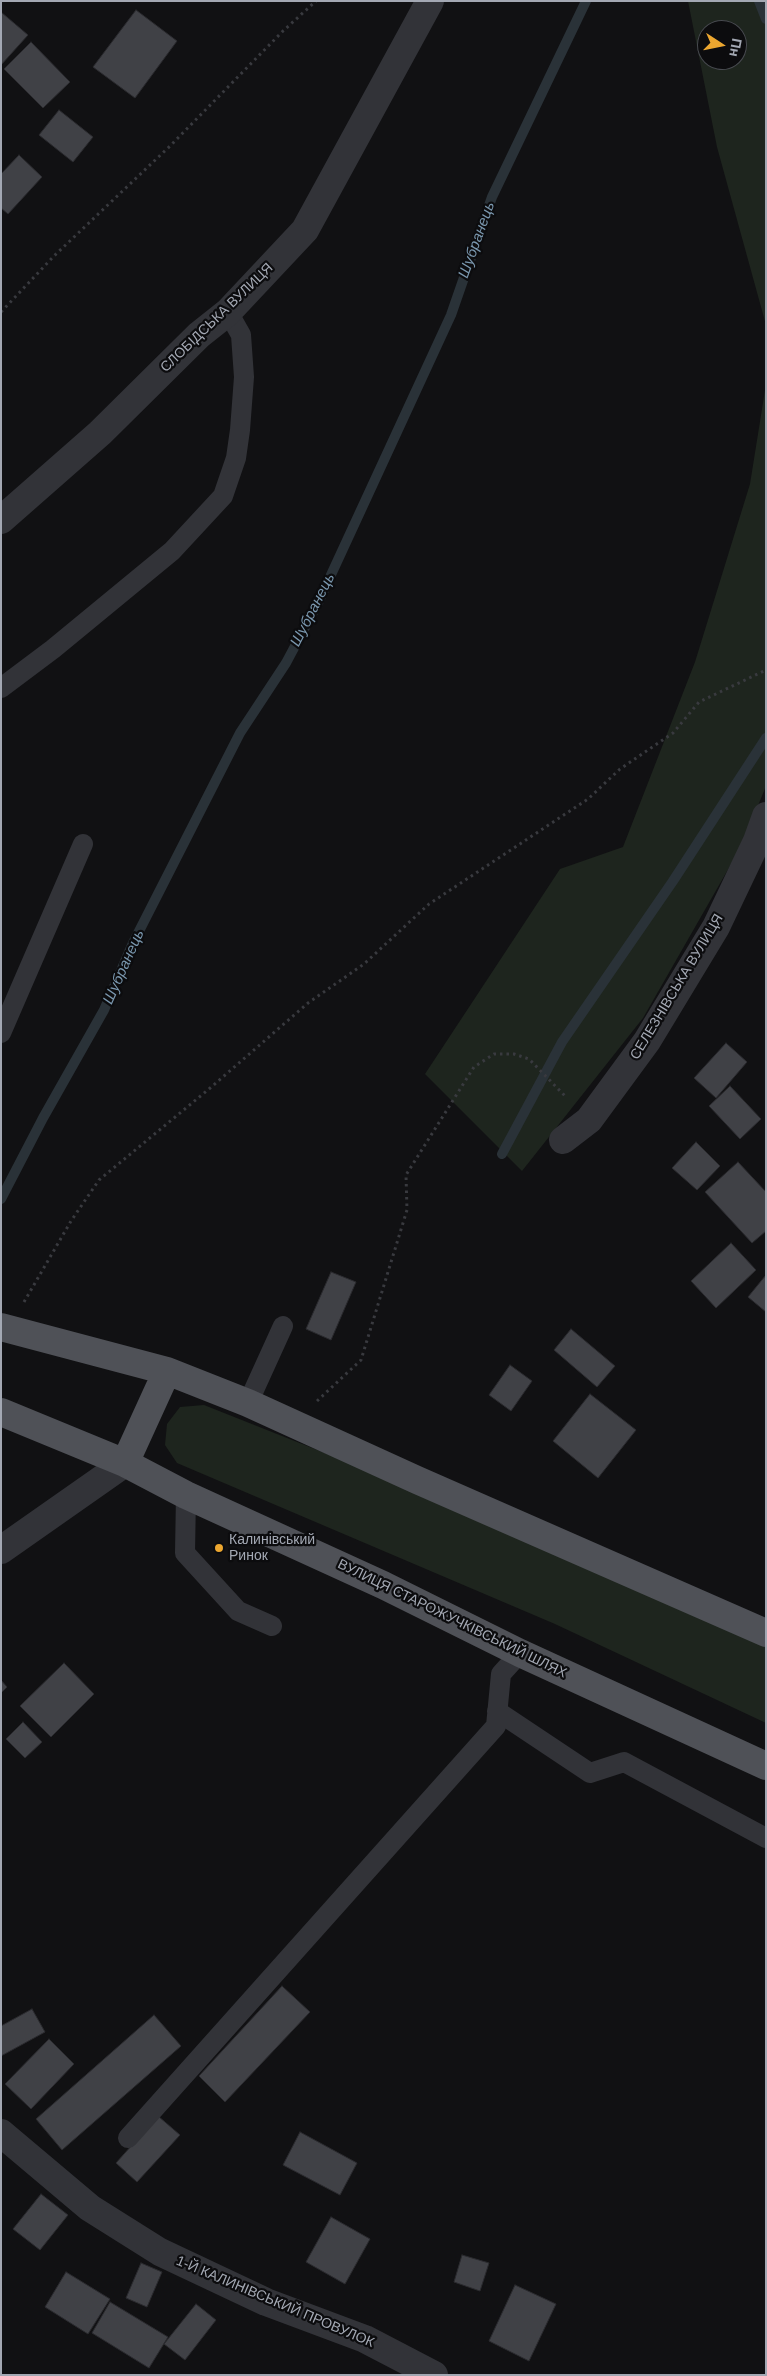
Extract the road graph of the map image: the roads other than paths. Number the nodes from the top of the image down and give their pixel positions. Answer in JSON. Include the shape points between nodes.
{"nodes":[{"id":1,"x":430,"y":1,"type":"edge"},
{"id":2,"x":228,"y":312,"type":"junction"},
{"id":3,"x":1,"y":520,"type":"edge"},
{"id":4,"x":1,"y":688,"type":"edge"},
{"id":5,"x":766,"y":816,"type":"edge"},
{"id":6,"x":83,"y":844,"type":"dead end"},
{"id":7,"x":1,"y":1034,"type":"edge"},
{"id":8,"x":563,"y":1140,"type":"dead end"},
{"id":9,"x":283,"y":1326,"type":"dead end"},
{"id":10,"x":4,"y":1328,"type":"edge"},
{"id":11,"x":167,"y":1371,"type":"junction"},
{"id":12,"x":248,"y":1403,"type":"junction"},
{"id":13,"x":1,"y":1412,"type":"edge"},
{"id":14,"x":125,"y":1463,"type":"junction"},
{"id":15,"x":186,"y":1495,"type":"junction"},
{"id":16,"x":1,"y":1550,"type":"edge"},
{"id":17,"x":272,"y":1626,"type":"dead end"},
{"id":18,"x":766,"y":1633,"type":"edge"},
{"id":19,"x":520,"y":1653,"type":"junction"},
{"id":20,"x":497,"y":1711,"type":"junction"},
{"id":21,"x":766,"y":1766,"type":"edge"},
{"id":22,"x":766,"y":1838,"type":"edge"},
{"id":23,"x":1,"y":2133,"type":"edge"},
{"id":24,"x":128,"y":2138,"type":"dead end"},
{"id":25,"x":434,"y":2375,"type":"edge"}],
"edges":[{"from":1,"to":2,"type":"street","name":"СЛОБІДСЬКА ВУЛИЦЯ","via":[[305,230]]},
{"from":2,"to":3,"type":"street","name":"СЛОБІДСЬКА ВУЛИЦЯ","via":[[199,335],[100,433]]},
{"from":2,"to":4,"type":"lane","via":[[241,335],[244,377],[236,458],[224,496],[172,551]]},
{"from":5,"to":8,"type":"street","name":"СЕЛЕЗНІВСЬКА ВУЛИЦЯ","via":[[716,927],[647,1041],[589,1120]]},
{"from":6,"to":7,"type":"lane"},
{"from":9,"to":12,"type":"lane"},
{"from":10,"to":11,"type":"main road"},
{"from":11,"to":12,"type":"main road"},
{"from":11,"to":14,"type":"main road"},
{"from":12,"to":18,"type":"main road"},
{"from":13,"to":14,"type":"main road","name":"ВУЛИЦЯ СТАРОЖУЧКІВСЬКИЙ ШЛЯХ"},
{"from":14,"to":15,"type":"main road","name":"ВУЛИЦЯ СТАРОЖУЧКІВСЬКИЙ ШЛЯХ"},
{"from":14,"to":16,"type":"street"},
{"from":15,"to":17,"type":"lane","via":[[185,1553],[238,1611]]},
{"from":15,"to":19,"type":"main road","name":"ВУЛИЦЯ СТАРОЖУЧКІВСЬКИЙ ШЛЯХ","via":[[383,1585]]},
{"from":19,"to":20,"type":"lane","via":[[501,1674]]},
{"from":19,"to":21,"type":"main road","name":"ВУЛИЦЯ СТАРОЖУЧКІВСЬКИЙ ШЛЯХ"},
{"from":20,"to":22,"type":"lane","via":[[590,1772],[624,1762]]},
{"from":20,"to":24,"type":"lane","via":[[496,1726],[452,1778]]},
{"from":23,"to":25,"type":"street","name":"1-Й КАЛИНІВСЬКИЙ ПРОВУЛОК","via":[[90,2208],[160,2252],[266,2302],[365,2339]]}]}
